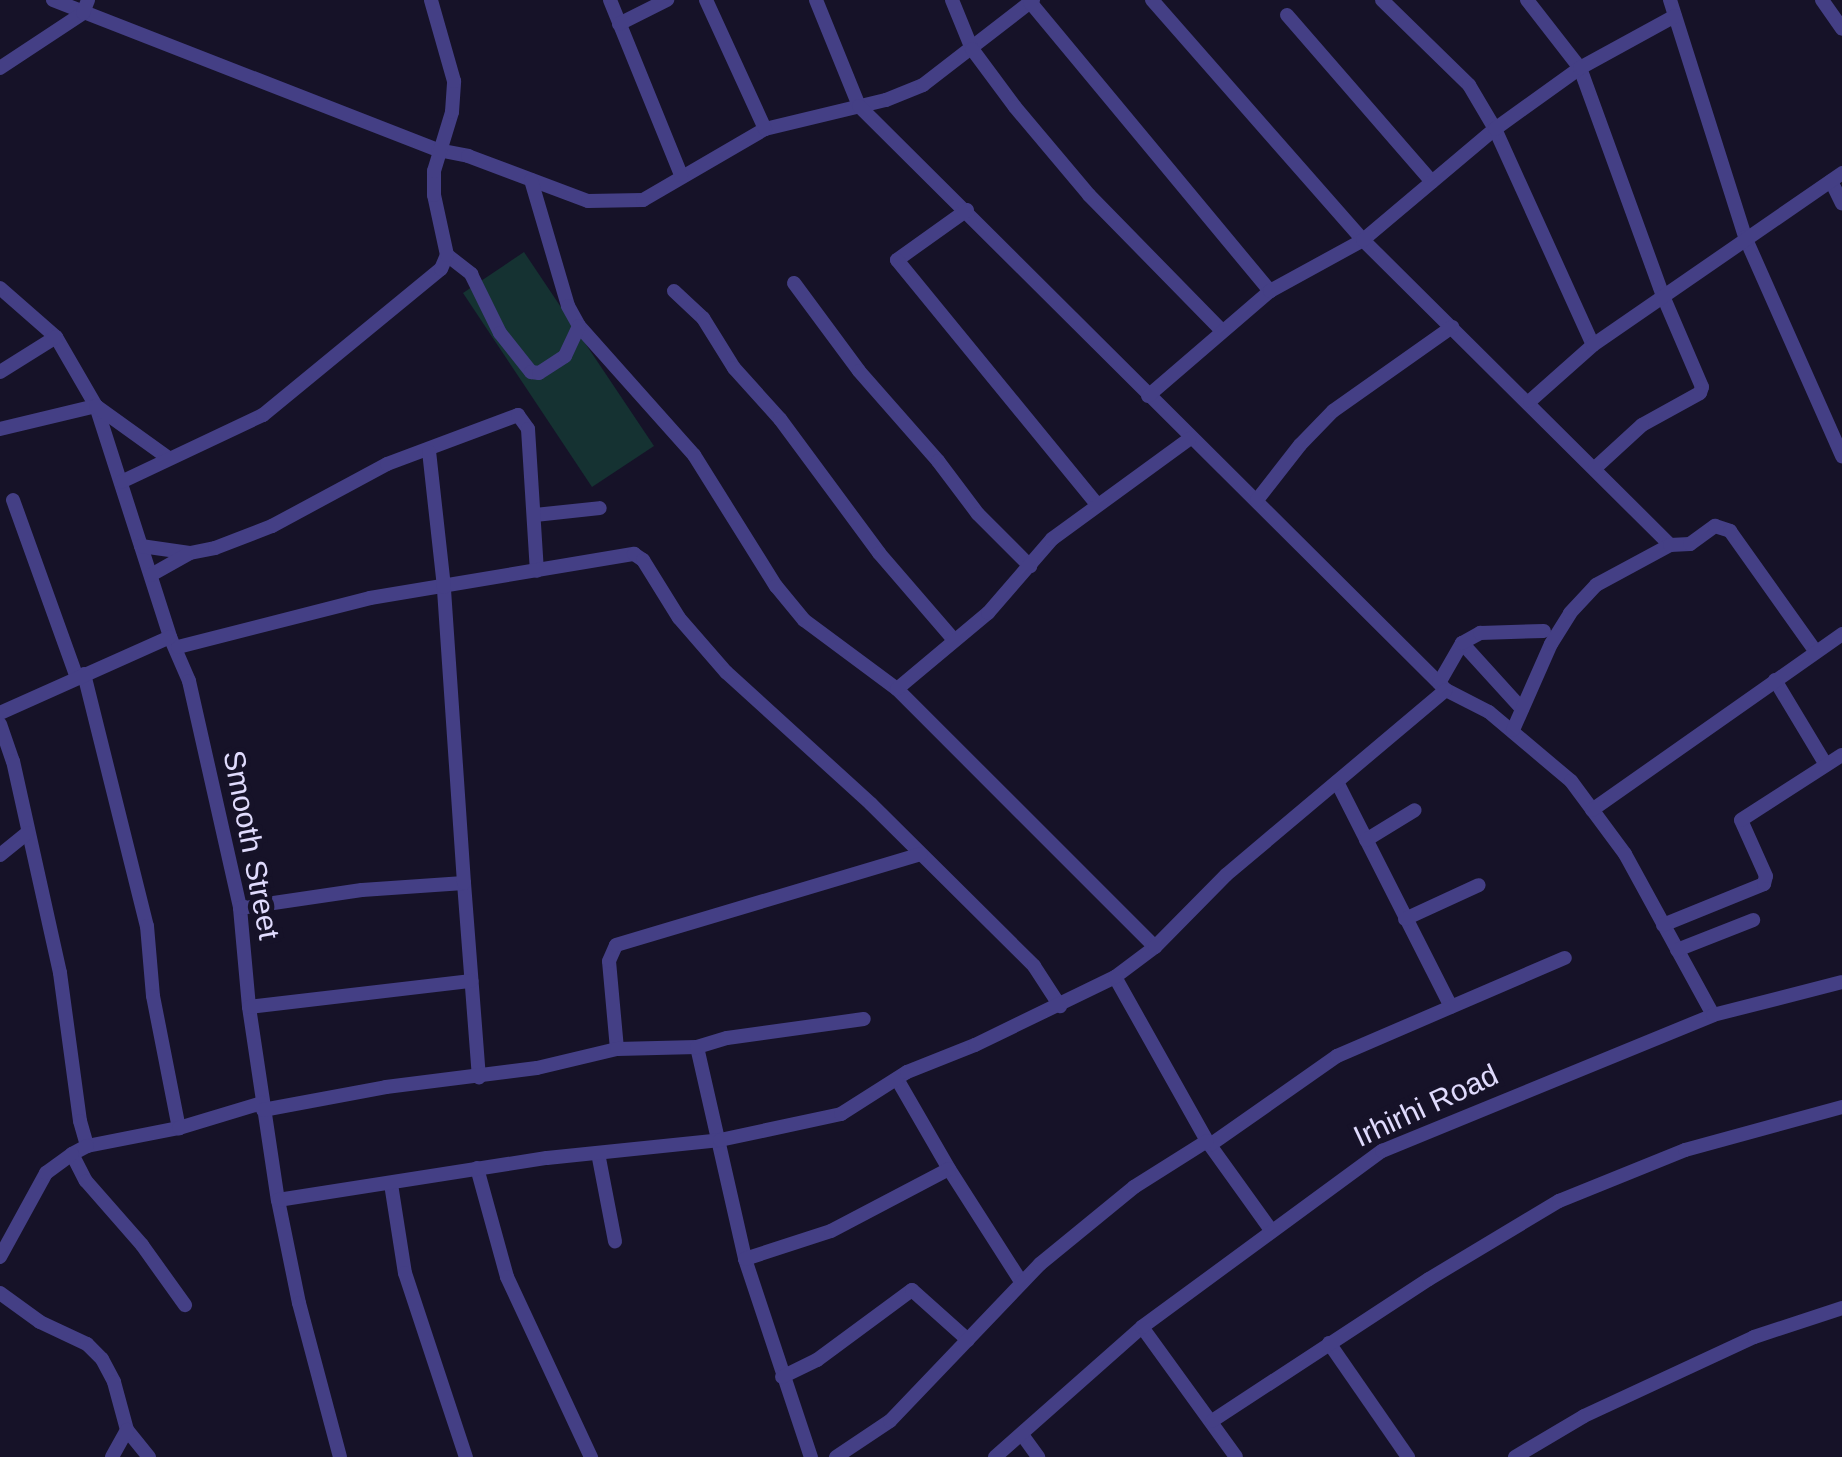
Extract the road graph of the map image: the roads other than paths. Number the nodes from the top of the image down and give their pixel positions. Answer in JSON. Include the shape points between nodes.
{"nodes":[{"id":1,"x":54,"y":0,"type":"edge"},
{"id":2,"x":431,"y":0,"type":"edge"},
{"id":3,"x":610,"y":0,"type":"edge"},
{"id":4,"x":667,"y":0,"type":"edge"},
{"id":5,"x":706,"y":0,"type":"edge"},
{"id":6,"x":816,"y":0,"type":"edge"},
{"id":7,"x":952,"y":0,"type":"edge"},
{"id":8,"x":1152,"y":0,"type":"edge"},
{"id":9,"x":1382,"y":0,"type":"edge"},
{"id":10,"x":1526,"y":0,"type":"edge"},
{"id":11,"x":1670,"y":0,"type":"edge"},
{"id":12,"x":1822,"y":0,"type":"edge"},
{"id":13,"x":1032,"y":1,"type":"edge"},
{"id":14,"x":86,"y":6,"type":"edge"},
{"id":15,"x":1288,"y":15,"type":"dead end"},
{"id":16,"x":1675,"y":16,"type":"junction"},
{"id":17,"x":620,"y":24,"type":"junction"},
{"id":18,"x":1842,"y":29,"type":"edge"},
{"id":19,"x":972,"y":49,"type":"junction"},
{"id":20,"x":0,"y":68,"type":"edge"},
{"id":21,"x":1580,"y":68,"type":"junction"},
{"id":22,"x":859,"y":106,"type":"junction"},
{"id":23,"x":765,"y":129,"type":"junction"},
{"id":24,"x":1495,"y":129,"type":"junction"},
{"id":25,"x":438,"y":150,"type":"junction"},
{"id":26,"x":680,"y":174,"type":"junction"},
{"id":27,"x":1836,"y":177,"type":"edge"},
{"id":28,"x":530,"y":180,"type":"junction"},
{"id":29,"x":1432,"y":182,"type":"junction"},
{"id":30,"x":1842,"y":204,"type":"edge"},
{"id":31,"x":968,"y":210,"type":"junction"},
{"id":32,"x":1745,"y":237,"type":"junction"},
{"id":33,"x":1363,"y":240,"type":"junction"},
{"id":34,"x":447,"y":254,"type":"junction"},
{"id":35,"x":794,"y":283,"type":"dead end"},
{"id":36,"x":0,"y":288,"type":"edge"},
{"id":37,"x":674,"y":291,"type":"dead end"},
{"id":38,"x":1270,"y":291,"type":"junction"},
{"id":39,"x":1663,"y":296,"type":"junction"},
{"id":40,"x":579,"y":326,"type":"junction"},
{"id":41,"x":1452,"y":326,"type":"junction"},
{"id":42,"x":1220,"y":329,"type":"junction"},
{"id":43,"x":56,"y":336,"type":"junction"},
{"id":44,"x":1593,"y":345,"type":"junction"},
{"id":45,"x":0,"y":372,"type":"edge"},
{"id":46,"x":1148,"y":396,"type":"junction"},
{"id":47,"x":1530,"y":402,"type":"junction"},
{"id":48,"x":96,"y":406,"type":"junction"},
{"id":49,"x":0,"y":429,"type":"edge"},
{"id":50,"x":1188,"y":438,"type":"junction"},
{"id":51,"x":429,"y":452,"type":"junction"},
{"id":52,"x":1842,"y":456,"type":"edge"},
{"id":53,"x":167,"y":457,"type":"junction"},
{"id":54,"x":1595,"y":468,"type":"junction"},
{"id":55,"x":121,"y":482,"type":"junction"},
{"id":56,"x":13,"y":500,"type":"dead end"},
{"id":57,"x":1257,"y":500,"type":"junction"},
{"id":58,"x":1098,"y":504,"type":"junction"},
{"id":59,"x":600,"y":508,"type":"dead end"},
{"id":60,"x":535,"y":516,"type":"junction"},
{"id":61,"x":1670,"y":544,"type":"junction"},
{"id":62,"x":141,"y":546,"type":"junction"},
{"id":63,"x":190,"y":553,"type":"junction"},
{"id":64,"x":1030,"y":566,"type":"junction"},
{"id":65,"x":537,"y":570,"type":"junction"},
{"id":66,"x":150,"y":575,"type":"junction"},
{"id":67,"x":444,"y":587,"type":"junction"},
{"id":68,"x":1544,"y":631,"type":"dead end"},
{"id":69,"x":1842,"y":634,"type":"edge"},
{"id":70,"x":954,"y":640,"type":"junction"},
{"id":71,"x":174,"y":642,"type":"junction"},
{"id":72,"x":1462,"y":643,"type":"junction"},
{"id":73,"x":1816,"y":652,"type":"junction"},
{"id":74,"x":80,"y":676,"type":"junction"},
{"id":75,"x":1774,"y":680,"type":"junction"},
{"id":76,"x":1443,"y":687,"type":"junction"},
{"id":77,"x":897,"y":689,"type":"junction"},
{"id":78,"x":1522,"y":709,"type":"junction"},
{"id":79,"x":0,"y":713,"type":"edge"},
{"id":80,"x":0,"y":724,"type":"edge"},
{"id":81,"x":1513,"y":730,"type":"junction"},
{"id":82,"x":1842,"y":754,"type":"edge"},
{"id":83,"x":1826,"y":765,"type":"junction"},
{"id":84,"x":1336,"y":782,"type":"junction"},
{"id":85,"x":1415,"y":810,"type":"dead end"},
{"id":86,"x":1592,"y":810,"type":"junction"},
{"id":87,"x":27,"y":833,"type":"junction"},
{"id":88,"x":1366,"y":840,"type":"junction"},
{"id":89,"x":921,"y":854,"type":"junction"},
{"id":90,"x":0,"y":855,"type":"edge"},
{"id":91,"x":464,"y":883,"type":"junction"},
{"id":92,"x":1479,"y":885,"type":"dead end"},
{"id":93,"x":240,"y":908,"type":"junction"},
{"id":94,"x":1405,"y":919,"type":"junction"},
{"id":95,"x":1753,"y":920,"type":"dead end"},
{"id":96,"x":1663,"y":925,"type":"junction"},
{"id":97,"x":1155,"y":947,"type":"junction"},
{"id":98,"x":1677,"y":950,"type":"junction"},
{"id":99,"x":1565,"y":958,"type":"dead end"},
{"id":100,"x":1115,"y":977,"type":"junction"},
{"id":101,"x":471,"y":981,"type":"junction"},
{"id":102,"x":1842,"y":982,"type":"edge"},
{"id":103,"x":1060,"y":1006,"type":"junction"},
{"id":104,"x":249,"y":1007,"type":"junction"},
{"id":105,"x":1451,"y":1007,"type":"junction"},
{"id":106,"x":1713,"y":1015,"type":"junction"},
{"id":107,"x":864,"y":1019,"type":"dead end"},
{"id":108,"x":697,"y":1047,"type":"junction"},
{"id":109,"x":618,"y":1049,"type":"junction"},
{"id":110,"x":480,"y":1077,"type":"junction"},
{"id":111,"x":897,"y":1078,"type":"junction"},
{"id":112,"x":262,"y":1106,"type":"junction"},
{"id":113,"x":1842,"y":1108,"type":"edge"},
{"id":114,"x":179,"y":1128,"type":"junction"},
{"id":115,"x":720,"y":1140,"type":"junction"},
{"id":116,"x":1209,"y":1143,"type":"junction"},
{"id":117,"x":87,"y":1146,"type":"junction"},
{"id":118,"x":598,"y":1153,"type":"junction"},
{"id":119,"x":72,"y":1154,"type":"junction"},
{"id":120,"x":477,"y":1168,"type":"junction"},
{"id":121,"x":948,"y":1169,"type":"junction"},
{"id":122,"x":390,"y":1184,"type":"junction"},
{"id":123,"x":278,"y":1200,"type":"junction"},
{"id":124,"x":1271,"y":1230,"type":"junction"},
{"id":125,"x":616,"y":1241,"type":"dead end"},
{"id":126,"x":0,"y":1258,"type":"edge"},
{"id":127,"x":745,"y":1258,"type":"junction"},
{"id":128,"x":1022,"y":1283,"type":"junction"},
{"id":129,"x":0,"y":1293,"type":"edge"},
{"id":130,"x":185,"y":1305,"type":"dead end"},
{"id":131,"x":1842,"y":1308,"type":"edge"},
{"id":132,"x":1142,"y":1327,"type":"junction"},
{"id":133,"x":968,"y":1340,"type":"junction"},
{"id":134,"x":1328,"y":1343,"type":"junction"},
{"id":135,"x":782,"y":1377,"type":"junction"},
{"id":136,"x":1212,"y":1422,"type":"junction"},
{"id":137,"x":127,"y":1430,"type":"junction"},
{"id":138,"x":1022,"y":1436,"type":"junction"},
{"id":139,"x":112,"y":1457,"type":"edge"},
{"id":140,"x":149,"y":1457,"type":"edge"},
{"id":141,"x":340,"y":1457,"type":"edge"},
{"id":142,"x":466,"y":1457,"type":"edge"},
{"id":143,"x":591,"y":1457,"type":"edge"},
{"id":144,"x":810,"y":1457,"type":"edge"},
{"id":145,"x":836,"y":1457,"type":"edge"},
{"id":146,"x":996,"y":1457,"type":"edge"},
{"id":147,"x":1038,"y":1457,"type":"edge"},
{"id":148,"x":1236,"y":1457,"type":"edge"},
{"id":149,"x":1408,"y":1457,"type":"edge"},
{"id":150,"x":1515,"y":1457,"type":"edge"}],
"edges":[{"from":1,"to":14,"type":"street"},
{"from":2,"to":25,"type":"street","via":[[454,81],[452,112]]},
{"from":3,"to":17,"type":"street"},
{"from":4,"to":17,"type":"street"},
{"from":5,"to":23,"type":"street"},
{"from":6,"to":22,"type":"street"},
{"from":7,"to":19,"type":"street"},
{"from":8,"to":33,"type":"street"},
{"from":9,"to":24,"type":"street","via":[[1469,85]]},
{"from":10,"to":21,"type":"street"},
{"from":11,"to":16,"type":"street"},
{"from":12,"to":18,"type":"street"},
{"from":13,"to":19,"type":"street"},
{"from":13,"to":38,"type":"street"},
{"from":14,"to":20,"type":"street"},
{"from":14,"to":25,"type":"street"},
{"from":15,"to":29,"type":"street"},
{"from":16,"to":21,"type":"street"},
{"from":16,"to":32,"type":"street"},
{"from":17,"to":26,"type":"street"},
{"from":19,"to":22,"type":"street","via":[[923,85]]},
{"from":19,"to":42,"type":"street","via":[[1089,195]]},
{"from":21,"to":24,"type":"street"},
{"from":21,"to":39,"type":"street"},
{"from":22,"to":23,"type":"street"},
{"from":22,"to":31,"type":"street"},
{"from":23,"to":26,"type":"street"},
{"from":24,"to":29,"type":"street"},
{"from":24,"to":44,"type":"street"},
{"from":25,"to":28,"type":"street"},
{"from":25,"to":34,"type":"street","via":[[434,196]]},
{"from":26,"to":28,"type":"street","via":[[643,200],[588,201]]},
{"from":27,"to":30,"type":"street"},
{"from":27,"to":32,"type":"street"},
{"from":28,"to":40,"type":"street"},
{"from":29,"to":33,"type":"street"},
{"from":31,"to":46,"type":"street"},
{"from":31,"to":58,"type":"street","via":[[897,260]]},
{"from":32,"to":39,"type":"street"},
{"from":32,"to":52,"type":"street"},
{"from":33,"to":38,"type":"street"},
{"from":33,"to":41,"type":"street"},
{"from":34,"to":40,"type":"street","via":[[471,274],[506,342],[531,372],[564,356]]},
{"from":34,"to":53,"type":"street","via":[[434,277],[275,407]]},
{"from":35,"to":64,"type":"street","via":[[859,372]]},
{"from":36,"to":43,"type":"street","name":"Smooth Street"},
{"from":37,"to":70,"type":"street"},
{"from":38,"to":42,"type":"street"},
{"from":39,"to":44,"type":"street"},
{"from":39,"to":54,"type":"street","via":[[1700,393],[1642,425]]},
{"from":40,"to":77,"type":"street","via":[[694,455],[804,620]]},
{"from":41,"to":47,"type":"street"},
{"from":41,"to":57,"type":"street","via":[[1333,412]]},
{"from":42,"to":46,"type":"street"},
{"from":43,"to":45,"type":"street"},
{"from":43,"to":48,"type":"street","name":"Smooth Street"},
{"from":44,"to":47,"type":"street"},
{"from":46,"to":50,"type":"street"},
{"from":47,"to":54,"type":"street"},
{"from":48,"to":49,"type":"street"},
{"from":48,"to":53,"type":"street"},
{"from":48,"to":55,"type":"street","name":"Smooth Street"},
{"from":50,"to":57,"type":"street"},
{"from":50,"to":58,"type":"street"},
{"from":51,"to":60,"type":"street","via":[[522,417]]},
{"from":51,"to":63,"type":"street","via":[[387,464],[272,526]]},
{"from":51,"to":67,"type":"street"},
{"from":53,"to":55,"type":"street"},
{"from":54,"to":61,"type":"street"},
{"from":55,"to":62,"type":"street","name":"Smooth Street"},
{"from":56,"to":74,"type":"street"},
{"from":57,"to":76,"type":"street"},
{"from":58,"to":64,"type":"street","via":[[1052,539]]},
{"from":59,"to":60,"type":"street"},
{"from":60,"to":65,"type":"street"},
{"from":61,"to":73,"type":"street","via":[[1690,544],[1714,526],[1730,531]]},
{"from":61,"to":78,"type":"street","via":[[1596,585],[1570,613]]},
{"from":62,"to":63,"type":"street"},
{"from":62,"to":66,"type":"street","name":"Smooth Street"},
{"from":63,"to":66,"type":"street"},
{"from":64,"to":70,"type":"street","via":[[988,614]]},
{"from":65,"to":67,"type":"street"},
{"from":65,"to":89,"type":"street","via":[[634,554],[643,560],[726,672]]},
{"from":66,"to":71,"type":"street","name":"Smooth Street"},
{"from":67,"to":71,"type":"street"},
{"from":67,"to":91,"type":"street"},
{"from":68,"to":72,"type":"street","via":[[1480,633]]},
{"from":69,"to":73,"type":"street"},
{"from":70,"to":77,"type":"street"},
{"from":71,"to":74,"type":"street"},
{"from":71,"to":93,"type":"street","name":"Smooth Street"},
{"from":72,"to":76,"type":"street"},
{"from":72,"to":78,"type":"street"},
{"from":73,"to":75,"type":"street"},
{"from":74,"to":79,"type":"street"},
{"from":74,"to":114,"type":"street","via":[[147,926],[153,996]]},
{"from":75,"to":83,"type":"street"},
{"from":75,"to":86,"type":"street"},
{"from":76,"to":81,"type":"street"},
{"from":76,"to":84,"type":"street"},
{"from":77,"to":97,"type":"street"},
{"from":78,"to":81,"type":"street"},
{"from":80,"to":87,"type":"street"},
{"from":81,"to":86,"type":"street"},
{"from":82,"to":83,"type":"street"},
{"from":83,"to":96,"type":"street","via":[[1741,820],[1764,884]]},
{"from":84,"to":88,"type":"street"},
{"from":84,"to":97,"type":"street","via":[[1226,875]]},
{"from":85,"to":88,"type":"street"},
{"from":86,"to":96,"type":"street"},
{"from":87,"to":90,"type":"street"},
{"from":87,"to":117,"type":"street","via":[[60,973]]},
{"from":88,"to":94,"type":"street"},
{"from":89,"to":103,"type":"street","via":[[1034,966]]},
{"from":89,"to":109,"type":"street","via":[[616,945],[609,961]]},
{"from":91,"to":93,"type":"street"},
{"from":91,"to":101,"type":"street"},
{"from":92,"to":94,"type":"street"},
{"from":93,"to":104,"type":"street","name":"Smooth Street"},
{"from":94,"to":105,"type":"street"},
{"from":95,"to":98,"type":"street"},
{"from":96,"to":98,"type":"street"},
{"from":97,"to":100,"type":"street"},
{"from":98,"to":106,"type":"street"},
{"from":99,"to":105,"type":"street"},
{"from":100,"to":103,"type":"street"},
{"from":100,"to":116,"type":"street"},
{"from":101,"to":104,"type":"street"},
{"from":101,"to":110,"type":"street"},
{"from":102,"to":106,"type":"street","name":"Irhirhi Road"},
{"from":103,"to":111,"type":"street"},
{"from":104,"to":112,"type":"street","name":"Smooth Street"},
{"from":105,"to":116,"type":"street","via":[[1337,1056]]},
{"from":106,"to":124,"type":"street","name":"Irhirhi Road","via":[[1382,1152]]},
{"from":107,"to":108,"type":"street"},
{"from":108,"to":109,"type":"street"},
{"from":108,"to":115,"type":"street"},
{"from":109,"to":110,"type":"street"},
{"from":110,"to":112,"type":"street"},
{"from":111,"to":115,"type":"street","via":[[841,1114]]},
{"from":111,"to":121,"type":"street"},
{"from":112,"to":114,"type":"street"},
{"from":112,"to":123,"type":"street","name":"Smooth Street"},
{"from":113,"to":134,"type":"street","via":[[1685,1150],[1560,1202]]},
{"from":114,"to":117,"type":"street"},
{"from":115,"to":118,"type":"street"},
{"from":115,"to":127,"type":"street"},
{"from":116,"to":124,"type":"street"},
{"from":116,"to":128,"type":"street","via":[[1134,1187]]},
{"from":117,"to":119,"type":"street"},
{"from":118,"to":120,"type":"street"},
{"from":118,"to":125,"type":"street"},
{"from":119,"to":126,"type":"street","via":[[46,1174]]},
{"from":119,"to":130,"type":"street","via":[[102,1204],[130,1230]]},
{"from":120,"to":122,"type":"street"},
{"from":120,"to":143,"type":"street","via":[[507,1277]]},
{"from":121,"to":127,"type":"street","via":[[831,1231]]},
{"from":121,"to":128,"type":"street"},
{"from":122,"to":123,"type":"street"},
{"from":122,"to":142,"type":"street","via":[[406,1272]]},
{"from":123,"to":141,"type":"street","name":"Smooth Street"},
{"from":124,"to":132,"type":"street","name":"Irhirhi Road"},
{"from":127,"to":135,"type":"street"},
{"from":128,"to":133,"type":"street"},
{"from":129,"to":137,"type":"street","via":[[102,1359]]},
{"from":131,"to":150,"type":"street","via":[[1754,1336],[1584,1416]]},
{"from":132,"to":136,"type":"street"},
{"from":132,"to":138,"type":"street","name":"Irhirhi Road"},
{"from":133,"to":135,"type":"street","via":[[912,1290],[817,1360]]},
{"from":133,"to":145,"type":"street","via":[[890,1421]]},
{"from":134,"to":136,"type":"street"},
{"from":134,"to":149,"type":"street"},
{"from":135,"to":144,"type":"street"},
{"from":136,"to":148,"type":"street"},
{"from":137,"to":139,"type":"street"},
{"from":137,"to":140,"type":"street"},
{"from":138,"to":146,"type":"street","name":"Irhirhi Road"},
{"from":138,"to":147,"type":"street"}]}
